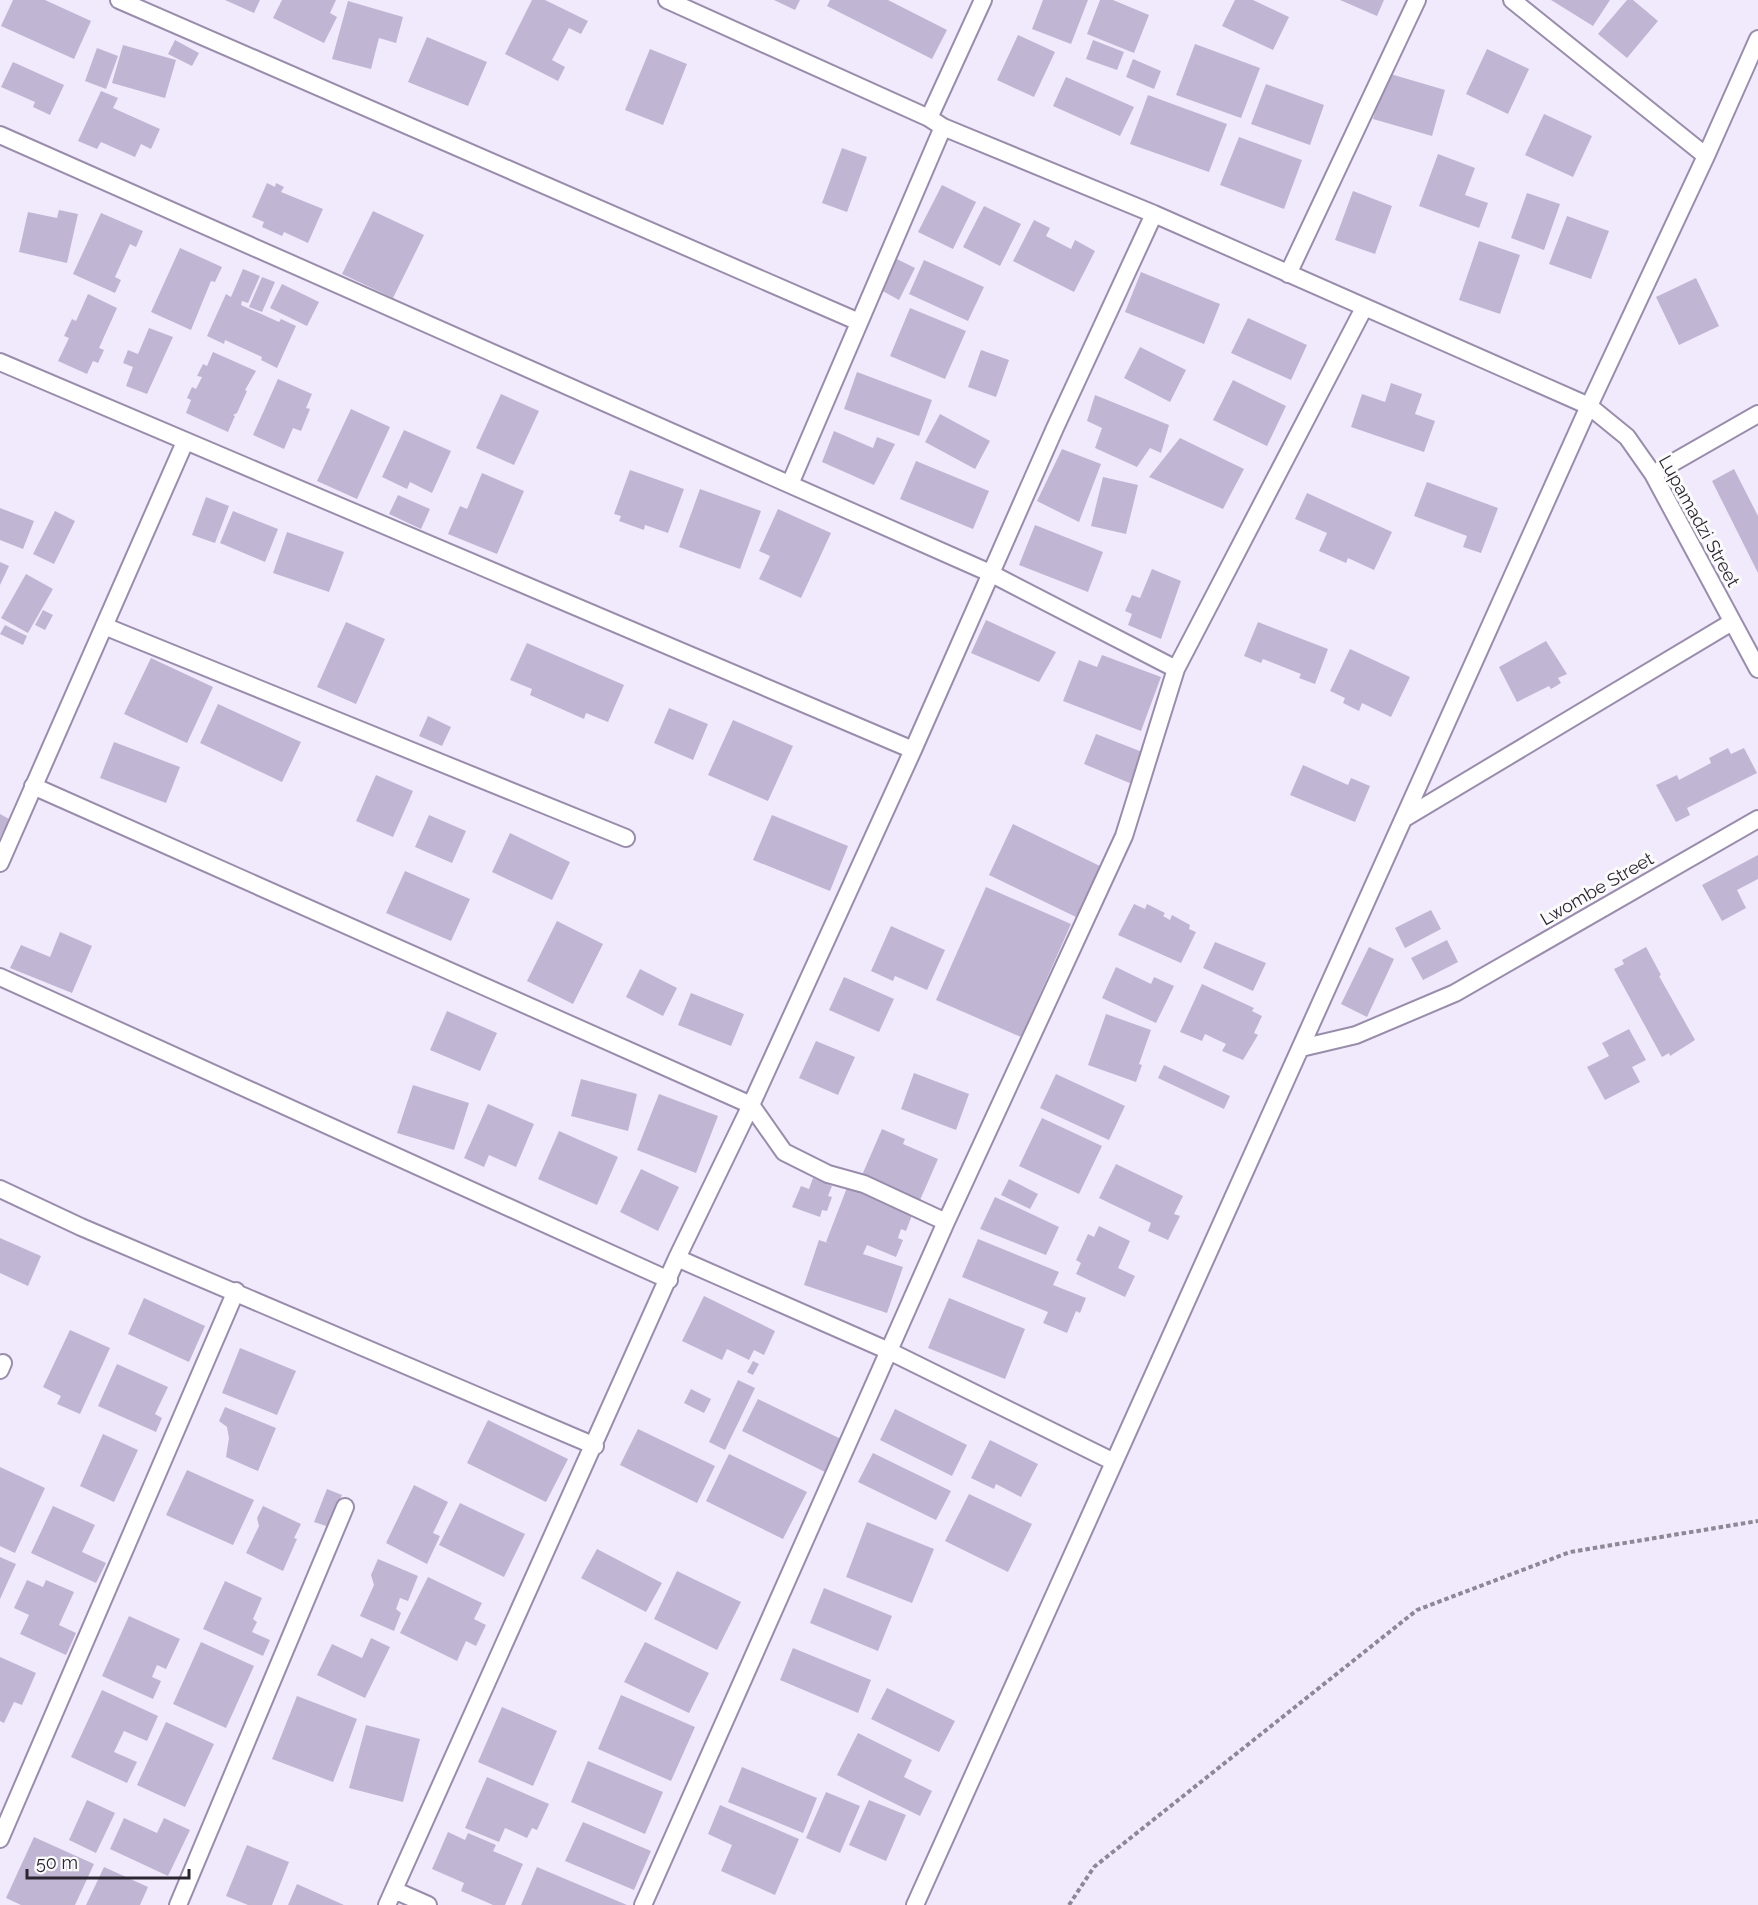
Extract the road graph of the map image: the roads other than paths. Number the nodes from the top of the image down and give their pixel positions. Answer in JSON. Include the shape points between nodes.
{"nodes":[{"id":1,"x":119,"y":0,"type":"edge"},
{"id":2,"x":667,"y":0,"type":"edge"},
{"id":3,"x":983,"y":0,"type":"edge"},
{"id":4,"x":1417,"y":0,"type":"edge"},
{"id":5,"x":1512,"y":0,"type":"edge"},
{"id":6,"x":1758,"y":39,"type":"edge"},
{"id":7,"x":936,"y":122,"type":"junction"},
{"id":8,"x":0,"y":135,"type":"edge"},
{"id":9,"x":1706,"y":156,"type":"junction"},
{"id":10,"x":1154,"y":214,"type":"junction"},
{"id":11,"x":1288,"y":274,"type":"junction"},
{"id":12,"x":1364,"y":308,"type":"junction"},
{"id":13,"x":859,"y":322,"type":"junction"},
{"id":14,"x":1,"y":364,"type":"edge"},
{"id":15,"x":1589,"y":406,"type":"junction"},
{"id":16,"x":1758,"y":414,"type":"edge"},
{"id":17,"x":185,"y":442,"type":"junction"},
{"id":18,"x":1653,"y":474,"type":"junction"},
{"id":19,"x":790,"y":484,"type":"junction"},
{"id":20,"x":990,"y":573,"type":"junction"},
{"id":21,"x":1732,"y":622,"type":"junction"},
{"id":22,"x":104,"y":626,"type":"junction"},
{"id":23,"x":1176,"y":669,"type":"junction"},
{"id":24,"x":1758,"y":669,"type":"edge"},
{"id":25,"x":913,"y":750,"type":"junction"},
{"id":26,"x":33,"y":786,"type":"junction"},
{"id":27,"x":1405,"y":818,"type":"junction"},
{"id":28,"x":1758,"y":819,"type":"edge"},
{"id":29,"x":626,"y":838,"type":"dead end"},
{"id":30,"x":0,"y":863,"type":"edge"},
{"id":31,"x":0,"y":977,"type":"edge"},
{"id":32,"x":1301,"y":1048,"type":"junction"},
{"id":33,"x":751,"y":1105,"type":"junction"},
{"id":34,"x":0,"y":1189,"type":"edge"},
{"id":35,"x":946,"y":1222,"type":"junction"},
{"id":36,"x":677,"y":1258,"type":"junction"},
{"id":37,"x":669,"y":1280,"type":"junction"},
{"id":38,"x":236,"y":1291,"type":"junction"},
{"id":39,"x":889,"y":1351,"type":"junction"},
{"id":40,"x":595,"y":1446,"type":"junction"},
{"id":41,"x":1114,"y":1462,"type":"junction"},
{"id":42,"x":345,"y":1507,"type":"dead end"},
{"id":43,"x":0,"y":1839,"type":"edge"},
{"id":44,"x":390,"y":1898,"type":"edge"},
{"id":45,"x":178,"y":1905,"type":"edge"},
{"id":46,"x":428,"y":1905,"type":"edge"},
{"id":47,"x":643,"y":1905,"type":"edge"},
{"id":48,"x":915,"y":1905,"type":"edge"}],
"edges":[{"from":1,"to":13,"type":"street"},
{"from":2,"to":7,"type":"street","name":"Lupamadzi Street"},
{"from":3,"to":7,"type":"street"},
{"from":4,"to":11,"type":"street"},
{"from":5,"to":9,"type":"street"},
{"from":6,"to":9,"type":"street"},
{"from":7,"to":10,"type":"street","name":"Lupamadzi Street"},
{"from":7,"to":13,"type":"street"},
{"from":8,"to":19,"type":"street"},
{"from":9,"to":15,"type":"street"},
{"from":10,"to":11,"type":"street","name":"Lupamadzi Street"},
{"from":10,"to":20,"type":"street"},
{"from":11,"to":12,"type":"street","name":"Lupamadzi Street"},
{"from":12,"to":15,"type":"street","name":"Lupamadzi Street"},
{"from":12,"to":23,"type":"street"},
{"from":13,"to":19,"type":"street"},
{"from":14,"to":17,"type":"street"},
{"from":15,"to":18,"type":"street","name":"Lupamadzi Street","via":[[1627,437]]},
{"from":15,"to":27,"type":"street"},
{"from":16,"to":18,"type":"street"},
{"from":17,"to":22,"type":"street"},
{"from":17,"to":25,"type":"street"},
{"from":18,"to":21,"type":"street","name":"Lupamadzi Street"},
{"from":19,"to":20,"type":"street"},
{"from":20,"to":23,"type":"street"},
{"from":20,"to":25,"type":"street"},
{"from":21,"to":24,"type":"street","name":"Lupamadzi Street"},
{"from":21,"to":27,"type":"street"},
{"from":22,"to":26,"type":"street"},
{"from":22,"to":29,"type":"street"},
{"from":23,"to":35,"type":"street","via":[[1124,836]]},
{"from":25,"to":33,"type":"street"},
{"from":26,"to":30,"type":"street"},
{"from":26,"to":33,"type":"street"},
{"from":27,"to":32,"type":"street"},
{"from":28,"to":32,"type":"street","name":"Lwombe Street","via":[[1455,993],[1356,1035]]},
{"from":31,"to":37,"type":"street"},
{"from":32,"to":41,"type":"street"},
{"from":33,"to":35,"type":"street","via":[[784,1152]]},
{"from":33,"to":36,"type":"street"},
{"from":34,"to":38,"type":"street"},
{"from":35,"to":39,"type":"street"},
{"from":36,"to":37,"type":"street"},
{"from":36,"to":39,"type":"street"},
{"from":37,"to":40,"type":"street"},
{"from":38,"to":40,"type":"street"},
{"from":38,"to":43,"type":"street"},
{"from":39,"to":41,"type":"street"},
{"from":39,"to":47,"type":"street"},
{"from":40,"to":44,"type":"street"},
{"from":41,"to":48,"type":"street"},
{"from":42,"to":45,"type":"street"},
{"from":44,"to":46,"type":"street"}]}
